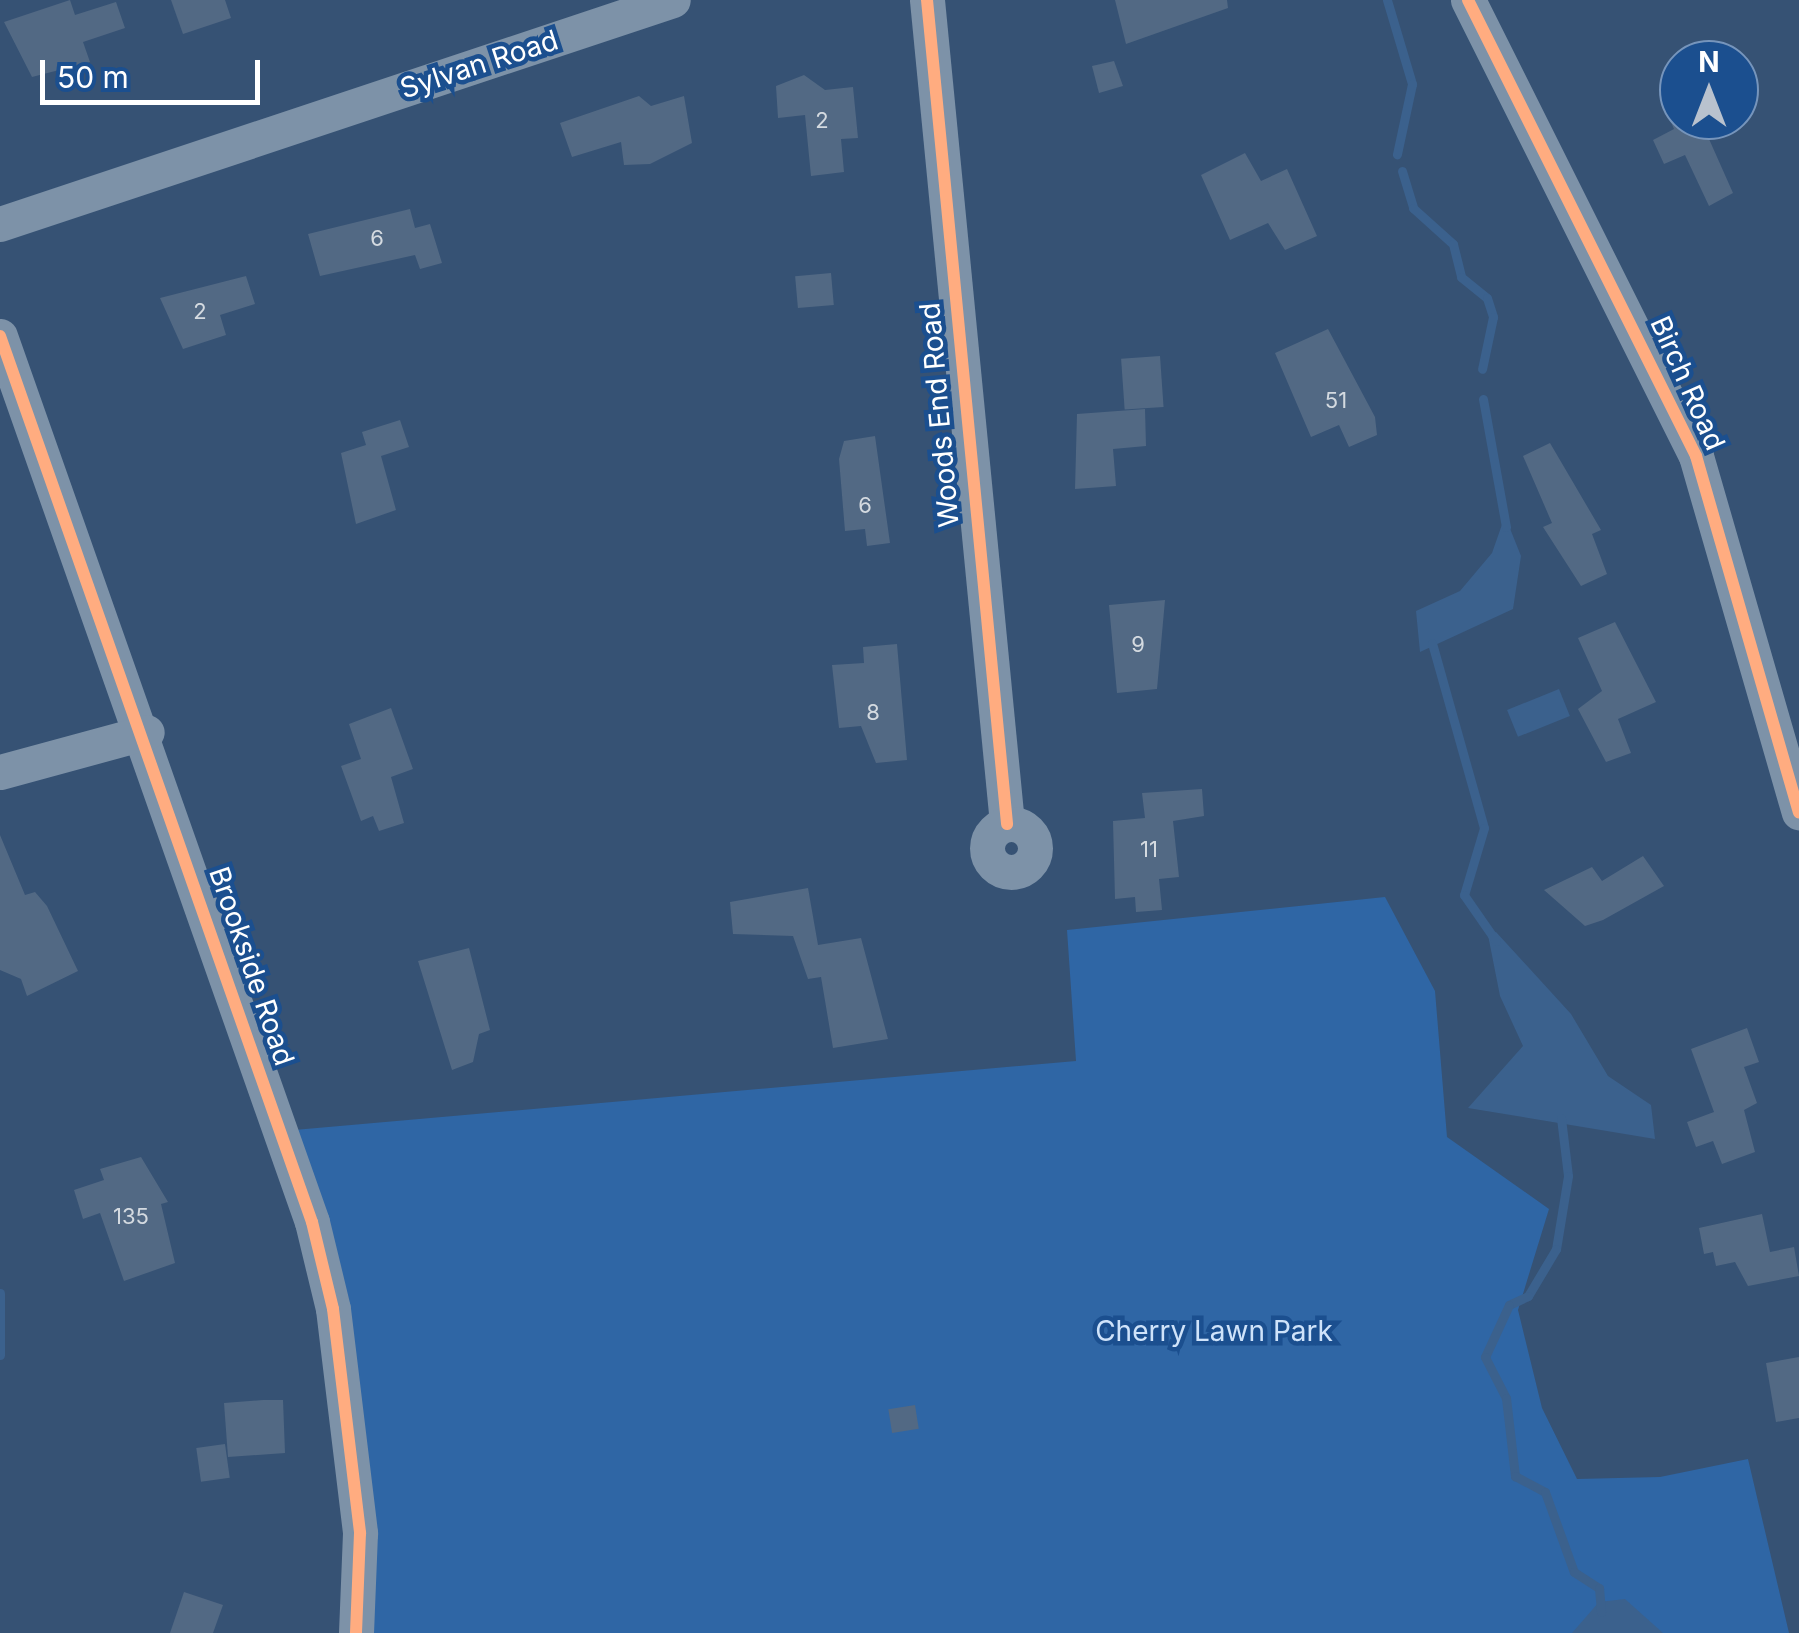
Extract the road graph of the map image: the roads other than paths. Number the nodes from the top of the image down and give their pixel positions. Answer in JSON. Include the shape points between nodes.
{"nodes":[{"id":1,"x":673,"y":0,"type":"edge"},
{"id":2,"x":927,"y":0,"type":"edge"},
{"id":3,"x":1468,"y":0,"type":"edge"},
{"id":4,"x":0,"y":224,"type":"edge"},
{"id":5,"x":0,"y":336,"type":"edge"},
{"id":6,"x":147,"y":732,"type":"junction"},
{"id":7,"x":0,"y":772,"type":"edge"},
{"id":8,"x":1799,"y":812,"type":"edge"},
{"id":9,"x":1007,"y":824,"type":"dead end"},
{"id":10,"x":356,"y":1633,"type":"edge"}],
"edges":[{"from":1,"to":4,"type":"street","name":"Sylvan Road"},
{"from":2,"to":9,"type":"street","name":"Woods End Road"},
{"from":3,"to":8,"type":"street","name":"Birch Road","via":[[1696,456]]},
{"from":5,"to":6,"type":"street","name":"Brookside Road"},
{"from":6,"to":7,"type":"street"},
{"from":6,"to":10,"type":"street","name":"Brookside Road","via":[[333,1309],[360,1533]]}]}
